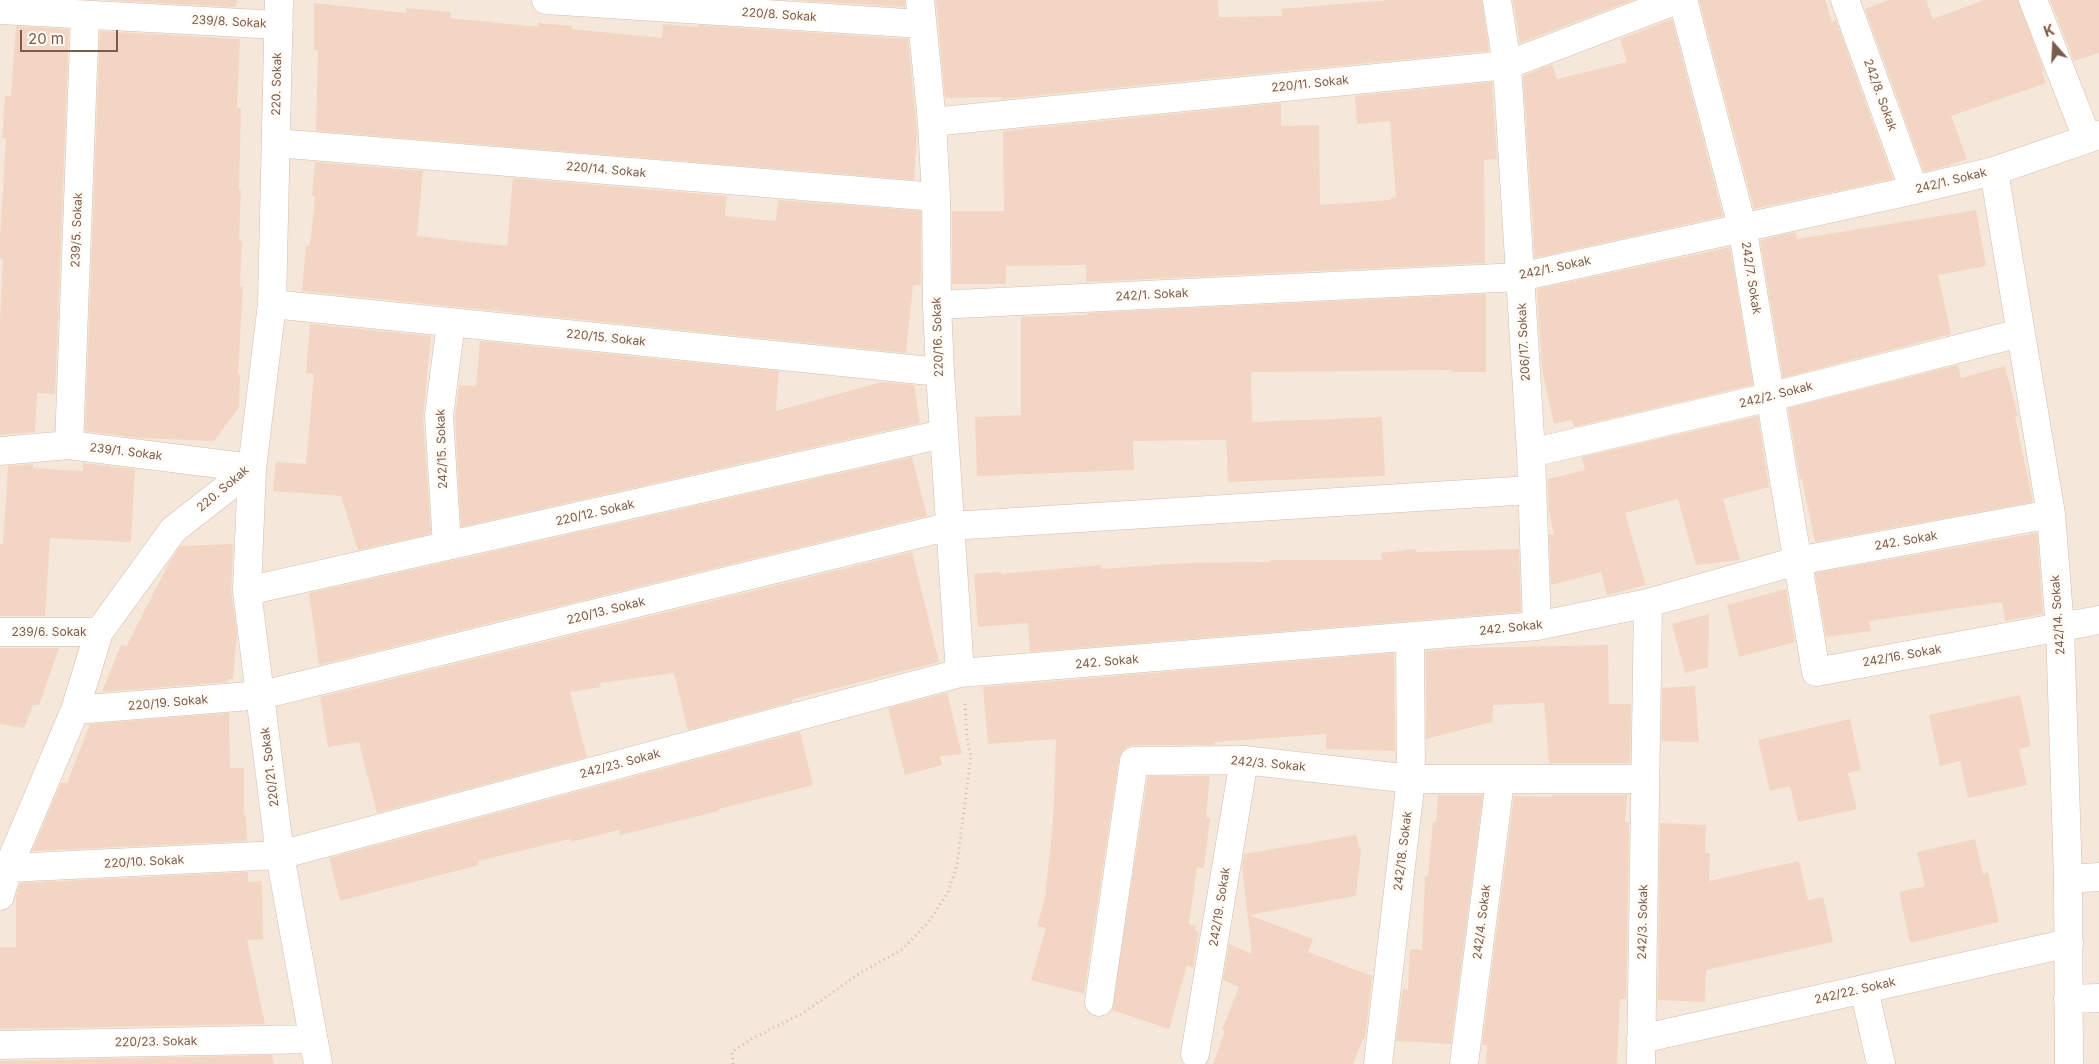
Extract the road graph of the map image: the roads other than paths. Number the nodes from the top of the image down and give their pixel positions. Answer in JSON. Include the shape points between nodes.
{"nodes":[{"id":1,"x":546,"y":0,"type":"edge"},
{"id":2,"x":1497,"y":0,"type":"edge"},
{"id":3,"x":1677,"y":0,"type":"edge"},
{"id":4,"x":1683,"y":0,"type":"edge"},
{"id":5,"x":1846,"y":0,"type":"edge"},
{"id":6,"x":2033,"y":0,"type":"edge"},
{"id":7,"x":0,"y":10,"type":"edge"},
{"id":8,"x":279,"y":12,"type":"edge"},
{"id":9,"x":921,"y":12,"type":"edge"},
{"id":10,"x":85,"y":15,"type":"junction"},
{"id":11,"x":1507,"y":65,"type":"junction"},
{"id":12,"x":932,"y":122,"type":"junction"},
{"id":13,"x":2093,"y":137,"type":"edge"},
{"id":14,"x":276,"y":143,"type":"junction"},
{"id":15,"x":1994,"y":171,"type":"junction"},
{"id":16,"x":1914,"y":190,"type":"junction"},
{"id":17,"x":936,"y":198,"type":"junction"},
{"id":18,"x":1742,"y":226,"type":"junction"},
{"id":19,"x":1520,"y":277,"type":"junction"},
{"id":20,"x":272,"y":304,"type":"junction"},
{"id":21,"x":937,"y":305,"type":"junction"},
{"id":22,"x":451,"y":322,"type":"junction"},
{"id":23,"x":2020,"y":333,"type":"junction"},
{"id":24,"x":940,"y":372,"type":"junction"},
{"id":25,"x":1770,"y":397,"type":"junction"},
{"id":26,"x":943,"y":434,"type":"junction"},
{"id":27,"x":69,"y":445,"type":"junction"},
{"id":28,"x":0,"y":451,"type":"edge"},
{"id":29,"x":1530,"y":453,"type":"junction"},
{"id":30,"x":252,"y":468,"type":"junction"},
{"id":31,"x":1531,"y":490,"type":"junction"},
{"id":32,"x":2051,"y":514,"type":"junction"},
{"id":33,"x":951,"y":526,"type":"junction"},
{"id":34,"x":447,"y":546,"type":"junction"},
{"id":35,"x":1797,"y":561,"type":"junction"},
{"id":36,"x":247,"y":591,"type":"junction"},
{"id":37,"x":1648,"y":603,"type":"junction"},
{"id":38,"x":2099,"y":620,"type":"edge"},
{"id":39,"x":1537,"y":626,"type":"junction"},
{"id":40,"x":2060,"y":628,"type":"junction"},
{"id":41,"x":0,"y":632,"type":"edge"},
{"id":42,"x":99,"y":632,"type":"junction"},
{"id":43,"x":1410,"y":638,"type":"junction"},
{"id":44,"x":961,"y":673,"type":"junction"},
{"id":45,"x":262,"y":695,"type":"junction"},
{"id":46,"x":75,"y":710,"type":"junction"},
{"id":47,"x":1244,"y":760,"type":"junction"},
{"id":48,"x":1411,"y":779,"type":"junction"},
{"id":49,"x":1644,"y":779,"type":"junction"},
{"id":50,"x":1500,"y":781,"type":"junction"},
{"id":51,"x":280,"y":855,"type":"junction"},
{"id":52,"x":8,"y":868,"type":"junction"},
{"id":53,"x":2099,"y":877,"type":"edge"},
{"id":54,"x":2068,"y":879,"type":"junction"},
{"id":55,"x":0,"y":896,"type":"edge"},
{"id":56,"x":2069,"y":943,"type":"junction"},
{"id":57,"x":1864,"y":989,"type":"junction"},
{"id":58,"x":2099,"y":998,"type":"edge"},
{"id":59,"x":2068,"y":999,"type":"junction"},
{"id":60,"x":1099,"y":1002,"type":"dead end"},
{"id":61,"x":0,"y":1045,"type":"edge"},
{"id":62,"x":1641,"y":1051,"type":"edge"},
{"id":63,"x":315,"y":1052,"type":"edge"},
{"id":64,"x":1195,"y":1054,"type":"dead end"},
{"id":65,"x":1378,"y":1064,"type":"edge"},
{"id":66,"x":1464,"y":1064,"type":"edge"},
{"id":67,"x":1881,"y":1064,"type":"edge"},
{"id":68,"x":2069,"y":1064,"type":"edge"}],
"edges":[{"from":1,"to":9,"type":"street","name":"220/8. Sokak"},
{"from":2,"to":11,"type":"street","name":"206/17. Sokak"},
{"from":3,"to":11,"type":"street","name":"220/11. Sokak"},
{"from":4,"to":18,"type":"street","name":"242/7. Sokak"},
{"from":5,"to":16,"type":"street","name":"242/8. Sokak"},
{"from":6,"to":13,"type":"street"},
{"from":7,"to":10,"type":"street","name":"239/8. Sokak"},
{"from":8,"to":10,"type":"street","name":"239/8. Sokak"},
{"from":8,"to":14,"type":"street","name":"220. Sokak"},
{"from":9,"to":12,"type":"street","name":"220/16. Sokak"},
{"from":10,"to":27,"type":"street","name":"239/5. Sokak"},
{"from":11,"to":12,"type":"street","name":"220/11. Sokak"},
{"from":11,"to":19,"type":"street","name":"206/17. Sokak"},
{"from":12,"to":17,"type":"street","name":"220/16. Sokak"},
{"from":13,"to":15,"type":"street","name":"242/1. Sokak"},
{"from":14,"to":17,"type":"street","name":"220/14. Sokak"},
{"from":14,"to":20,"type":"street","name":"220. Sokak"},
{"from":15,"to":16,"type":"street","name":"242/1. Sokak"},
{"from":15,"to":23,"type":"street","name":"242/14. Sokak"},
{"from":16,"to":18,"type":"street","name":"242/1. Sokak"},
{"from":17,"to":21,"type":"street","name":"220/16. Sokak"},
{"from":18,"to":19,"type":"street","name":"242/1. Sokak"},
{"from":18,"to":25,"type":"street","name":"242/7. Sokak"},
{"from":19,"to":21,"type":"street","name":"242/1. Sokak"},
{"from":19,"to":29,"type":"street","name":"206/17. Sokak"},
{"from":20,"to":22,"type":"street","name":"220/15. Sokak"},
{"from":20,"to":30,"type":"street","name":"220. Sokak"},
{"from":21,"to":24,"type":"street","name":"220/16. Sokak"},
{"from":22,"to":24,"type":"street","name":"220/15. Sokak"},
{"from":22,"to":34,"type":"street","name":"242/15. Sokak","via":[[439,416]]},
{"from":23,"to":25,"type":"street","name":"242/2. Sokak"},
{"from":23,"to":32,"type":"street","name":"242/14. Sokak"},
{"from":24,"to":26,"type":"street","name":"220/16. Sokak"},
{"from":25,"to":29,"type":"street","name":"242/2. Sokak"},
{"from":25,"to":35,"type":"street","name":"242/7. Sokak"},
{"from":26,"to":33,"type":"street","name":"220/16. Sokak"},
{"from":26,"to":34,"type":"street","name":"220/12. Sokak"},
{"from":27,"to":28,"type":"street","name":"239/1. Sokak"},
{"from":27,"to":30,"type":"street","name":"239/1. Sokak"},
{"from":29,"to":31,"type":"street","name":"206/17. Sokak"},
{"from":30,"to":36,"type":"street","name":"220/21. Sokak"},
{"from":30,"to":42,"type":"street","name":"220. Sokak","via":[[173,530]]},
{"from":31,"to":33,"type":"street","name":"220/13. Sokak"},
{"from":31,"to":39,"type":"street","name":"206/17. Sokak"},
{"from":32,"to":35,"type":"street","name":"242. Sokak"},
{"from":32,"to":40,"type":"street","name":"242/14. Sokak"},
{"from":33,"to":44,"type":"street","name":"220/16. Sokak"},
{"from":33,"to":45,"type":"street","name":"220/13. Sokak"},
{"from":34,"to":36,"type":"street","name":"220/12. Sokak"},
{"from":35,"to":37,"type":"street","name":"242. Sokak"},
{"from":35,"to":40,"type":"street","name":"242/16. Sokak","via":[[1816,672]]},
{"from":36,"to":45,"type":"street","name":"220/21. Sokak"},
{"from":37,"to":39,"type":"street","name":"242. Sokak"},
{"from":37,"to":49,"type":"street","name":"242/3. Sokak"},
{"from":38,"to":40,"type":"street","name":"242/16. Sokak"},
{"from":39,"to":43,"type":"street","name":"242. Sokak"},
{"from":40,"to":54,"type":"street","name":"242/14. Sokak"},
{"from":41,"to":42,"type":"street","name":"239/6. Sokak"},
{"from":42,"to":46,"type":"street","name":"220. Sokak"},
{"from":43,"to":44,"type":"street","name":"242. Sokak"},
{"from":43,"to":48,"type":"street","name":"242/18. Sokak"},
{"from":44,"to":51,"type":"street","name":"242/23. Sokak"},
{"from":45,"to":46,"type":"street","name":"220/19. Sokak"},
{"from":45,"to":51,"type":"street","name":"220/21. Sokak"},
{"from":46,"to":52,"type":"street","name":"220. Sokak"},
{"from":47,"to":48,"type":"street","name":"242/3. Sokak"},
{"from":47,"to":60,"type":"street","name":"242/3. Sokak","via":[[1134,761]]},
{"from":47,"to":64,"type":"street","name":"242/19. Sokak"},
{"from":48,"to":50,"type":"street","name":"242/3. Sokak"},
{"from":48,"to":65,"type":"street","name":"242/18. Sokak"},
{"from":49,"to":50,"type":"street","name":"242/3. Sokak"},
{"from":49,"to":62,"type":"street","name":"242/3. Sokak"},
{"from":50,"to":66,"type":"street","name":"242/4. Sokak"},
{"from":51,"to":52,"type":"street","name":"220/10. Sokak"},
{"from":51,"to":63,"type":"street","name":"220/21. Sokak"},
{"from":52,"to":55,"type":"street","name":"220. Sokak"},
{"from":53,"to":54,"type":"street"},
{"from":54,"to":56,"type":"street","name":"242/14. Sokak"},
{"from":56,"to":57,"type":"street","name":"242/22. Sokak"},
{"from":56,"to":59,"type":"street","name":"242/14. Sokak"},
{"from":57,"to":62,"type":"street","name":"242/22. Sokak"},
{"from":57,"to":67,"type":"street"},
{"from":58,"to":59,"type":"street"},
{"from":59,"to":68,"type":"street","name":"242/14. Sokak"},
{"from":61,"to":63,"type":"street","name":"220/23. Sokak"}]}
